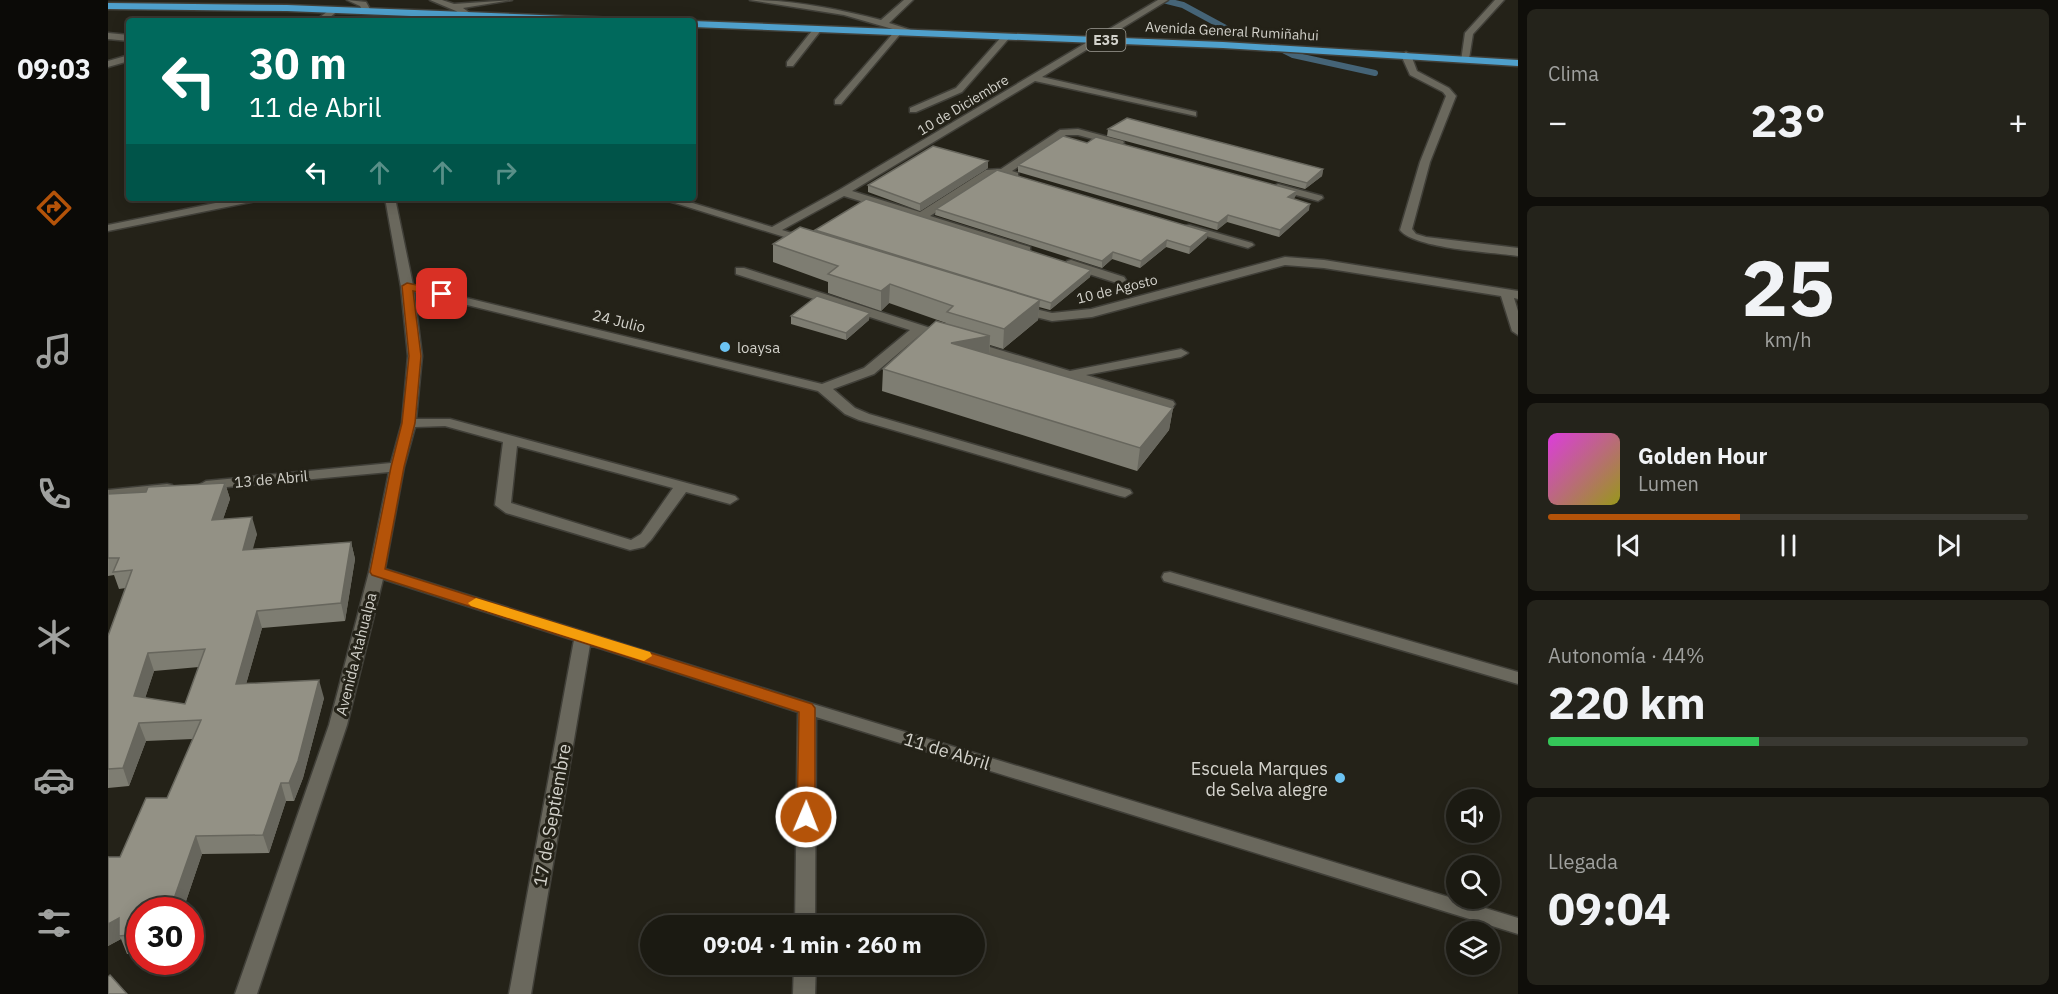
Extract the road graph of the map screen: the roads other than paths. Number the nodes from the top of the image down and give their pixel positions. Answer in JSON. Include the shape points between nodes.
{"nodes":[{"id":1,"x":114,"y":0,"type":"edge"},
{"id":2,"x":351,"y":0,"type":"edge"},
{"id":3,"x":434,"y":0,"type":"edge"},
{"id":4,"x":508,"y":0,"type":"edge"},
{"id":5,"x":754,"y":0,"type":"edge"},
{"id":6,"x":909,"y":0,"type":"edge"},
{"id":7,"x":1500,"y":0,"type":"edge"},
{"id":8,"x":1161,"y":2,"type":"edge"},
{"id":9,"x":108,"y":6,"type":"edge"},
{"id":10,"x":452,"y":7,"type":"junction"},
{"id":11,"x":335,"y":10,"type":"junction"},
{"id":12,"x":367,"y":11,"type":"junction"},
{"id":13,"x":467,"y":15,"type":"junction"},
{"id":14,"x":323,"y":18,"type":"edge"},
{"id":15,"x":472,"y":18,"type":"edge"},
{"id":16,"x":522,"y":18,"type":"edge"},
{"id":17,"x":883,"y":22,"type":"junction"},
{"id":18,"x":696,"y":24,"type":"edge"},
{"id":19,"x":818,"y":29,"type":"junction"},
{"id":20,"x":898,"y":32,"type":"junction"},
{"id":21,"x":913,"y":32,"type":"junction"},
{"id":22,"x":108,"y":36,"type":"edge"},
{"id":23,"x":1007,"y":36,"type":"junction"},
{"id":24,"x":126,"y":38,"type":"edge"},
{"id":25,"x":1098,"y":40,"type":"junction"},
{"id":26,"x":1406,"y":55,"type":"junction"},
{"id":27,"x":126,"y":59,"type":"edge"},
{"id":28,"x":1464,"y":59,"type":"junction"},
{"id":29,"x":1518,"y":63,"type":"edge"},
{"id":30,"x":108,"y":64,"type":"edge"},
{"id":31,"x":790,"y":64,"type":"dead end"},
{"id":32,"x":1034,"y":78,"type":"junction"},
{"id":33,"x":838,"y":102,"type":"dead end"},
{"id":34,"x":913,"y":110,"type":"dead end"},
{"id":35,"x":1193,"y":114,"type":"dead end"},
{"id":36,"x":1135,"y":147,"type":"edge"},
{"id":37,"x":1004,"y":172,"type":"junction"},
{"id":38,"x":1026,"y":179,"type":"edge"},
{"id":39,"x":1272,"y":185,"type":"edge"},
{"id":40,"x":843,"y":192,"type":"junction"},
{"id":41,"x":1318,"y":198,"type":"dead end"},
{"id":42,"x":241,"y":201,"type":"edge"},
{"id":43,"x":391,"y":201,"type":"edge"},
{"id":44,"x":674,"y":201,"type":"edge"},
{"id":45,"x":922,"y":216,"type":"junction"},
{"id":46,"x":1181,"y":225,"type":"edge"},
{"id":47,"x":108,"y":228,"type":"edge"},
{"id":48,"x":774,"y":230,"type":"junction"},
{"id":49,"x":818,"y":244,"type":"edge"},
{"id":50,"x":1248,"y":245,"type":"dead end"},
{"id":51,"x":1518,"y":252,"type":"edge"},
{"id":52,"x":740,"y":271,"type":"dead end"},
{"id":53,"x":1120,"y":280,"type":"dead end"},
{"id":54,"x":407,"y":286,"type":"junction"},
{"id":55,"x":1512,"y":294,"type":"edge"},
{"id":56,"x":1008,"y":305,"type":"edge"},
{"id":57,"x":918,"y":330,"type":"junction"},
{"id":58,"x":1518,"y":331,"type":"edge"},
{"id":59,"x":1181,"y":353,"type":"dead end"},
{"id":60,"x":1069,"y":374,"type":"junction"},
{"id":61,"x":823,"y":388,"type":"junction"},
{"id":62,"x":1168,"y":404,"type":"edge"},
{"id":63,"x":408,"y":423,"type":"junction"},
{"id":64,"x":511,"y":439,"type":"junction"},
{"id":65,"x":397,"y":467,"type":"junction"},
{"id":66,"x":683,"y":485,"type":"junction"},
{"id":67,"x":1125,"y":493,"type":"dead end"},
{"id":68,"x":108,"y":494,"type":"edge"},
{"id":69,"x":730,"y":499,"type":"dead end"},
{"id":70,"x":377,"y":572,"type":"junction"},
{"id":71,"x":1170,"y":577,"type":"dead end"},
{"id":72,"x":583,"y":636,"type":"junction"},
{"id":73,"x":1518,"y":678,"type":"edge"},
{"id":74,"x":807,"y":708,"type":"junction"},
{"id":75,"x":805,"y":915,"type":"edge"},
{"id":76,"x":1518,"y":926,"type":"edge"},
{"id":77,"x":805,"y":975,"type":"edge"},
{"id":78,"x":246,"y":994,"type":"edge"},
{"id":79,"x":520,"y":994,"type":"edge"},
{"id":80,"x":804,"y":994,"type":"edge"}],
"edges":[{"from":1,"to":9,"type":"street"},
{"from":2,"to":12,"type":"street","via":[[363,4]]},
{"from":3,"to":10,"type":"street"},
{"from":4,"to":10,"type":"street"},
{"from":5,"to":17,"type":"street"},
{"from":6,"to":17,"type":"street"},
{"from":7,"to":28,"type":"street","via":[[1469,33]]},
{"from":8,"to":25,"type":"street","name":"10 de Diciembre"},
{"from":9,"to":11,"type":"highway"},
{"from":10,"to":13,"type":"street"},
{"from":11,"to":12,"type":"highway"},
{"from":11,"to":14,"type":"street"},
{"from":12,"to":13,"type":"highway"},
{"from":13,"to":15,"type":"street"},
{"from":13,"to":16,"type":"highway"},
{"from":17,"to":21,"type":"street"},
{"from":18,"to":19,"type":"highway","name":"Avenida General Rumiñahui","number":"E35"},
{"from":19,"to":20,"type":"highway","name":"Avenida General Rumiñahui","number":"E35"},
{"from":19,"to":31,"type":"street"},
{"from":20,"to":21,"type":"highway","name":"Avenida General Rumiñahui","number":"E35"},
{"from":20,"to":33,"type":"street"},
{"from":21,"to":23,"type":"highway","name":"Avenida General Rumiñahui","number":"E35"},
{"from":22,"to":24,"type":"street"},
{"from":23,"to":25,"type":"highway","name":"Avenida General Rumiñahui","number":"E35"},
{"from":23,"to":34,"type":"street","via":[[959,90]]},
{"from":25,"to":26,"type":"highway","name":"Avenida General Rumiñahui","number":"E35"},
{"from":25,"to":32,"type":"street","name":"10 de Diciembre"},
{"from":26,"to":28,"type":"highway","name":"Avenida General Rumiñahui","number":"E35"},
{"from":26,"to":51,"type":"street","via":[[1413,73],[1451,96],[1425,162],[1406,230],[1425,240]]},
{"from":27,"to":30,"type":"street"},
{"from":28,"to":29,"type":"highway","name":"Avenida General Rumiñahui","number":"E35"},
{"from":32,"to":35,"type":"street"},
{"from":32,"to":40,"type":"street","name":"10 de Diciembre"},
{"from":36,"to":37,"type":"street","via":[[1070,130]]},
{"from":37,"to":38,"type":"street"},
{"from":37,"to":45,"type":"street","via":[[990,172]]},
{"from":39,"to":41,"type":"street"},
{"from":40,"to":45,"type":"street"},
{"from":40,"to":48,"type":"street","name":"10 de Diciembre"},
{"from":42,"to":47,"type":"street"},
{"from":43,"to":54,"type":"street","name":"Avenida Atahualpa"},
{"from":44,"to":48,"type":"street"},
{"from":45,"to":53,"type":"street"},
{"from":46,"to":50,"type":"street"},
{"from":48,"to":49,"type":"street"},
{"from":52,"to":57,"type":"street"},
{"from":54,"to":61,"type":"street","name":"24 Julio"},
{"from":54,"to":63,"type":"street","name":"Avenida Atahualpa","via":[[415,356]]},
{"from":55,"to":56,"type":"street","name":"10 de Agosto","via":[[1285,261],[1072,316],[1052,317]]},
{"from":55,"to":58,"type":"street"},
{"from":57,"to":60,"type":"street"},
{"from":57,"to":61,"type":"street","via":[[869,371]]},
{"from":59,"to":60,"type":"street"},
{"from":60,"to":62,"type":"street"},
{"from":61,"to":67,"type":"street","via":[[850,411],[864,417]]},
{"from":63,"to":64,"type":"street","via":[[445,422]]},
{"from":63,"to":65,"type":"street","name":"Avenida Atahualpa"},
{"from":64,"to":66,"type":"street"},
{"from":64,"to":66,"type":"street","via":[[503,505],[630,546],[646,537]]},
{"from":65,"to":68,"type":"street","name":"13 de Abril"},
{"from":65,"to":70,"type":"street","name":"Avenida Atahualpa"},
{"from":66,"to":69,"type":"street"},
{"from":70,"to":72,"type":"street","name":"11 de Abril"},
{"from":70,"to":78,"type":"street","name":"Avenida Atahualpa","via":[[338,725]]},
{"from":71,"to":73,"type":"street"},
{"from":72,"to":74,"type":"street","name":"11 de Abril"},
{"from":72,"to":79,"type":"street","name":"17 de Septiembre"},
{"from":74,"to":75,"type":"street"},
{"from":74,"to":76,"type":"street","name":"11 de Abril"},
{"from":77,"to":80,"type":"street"}]}
